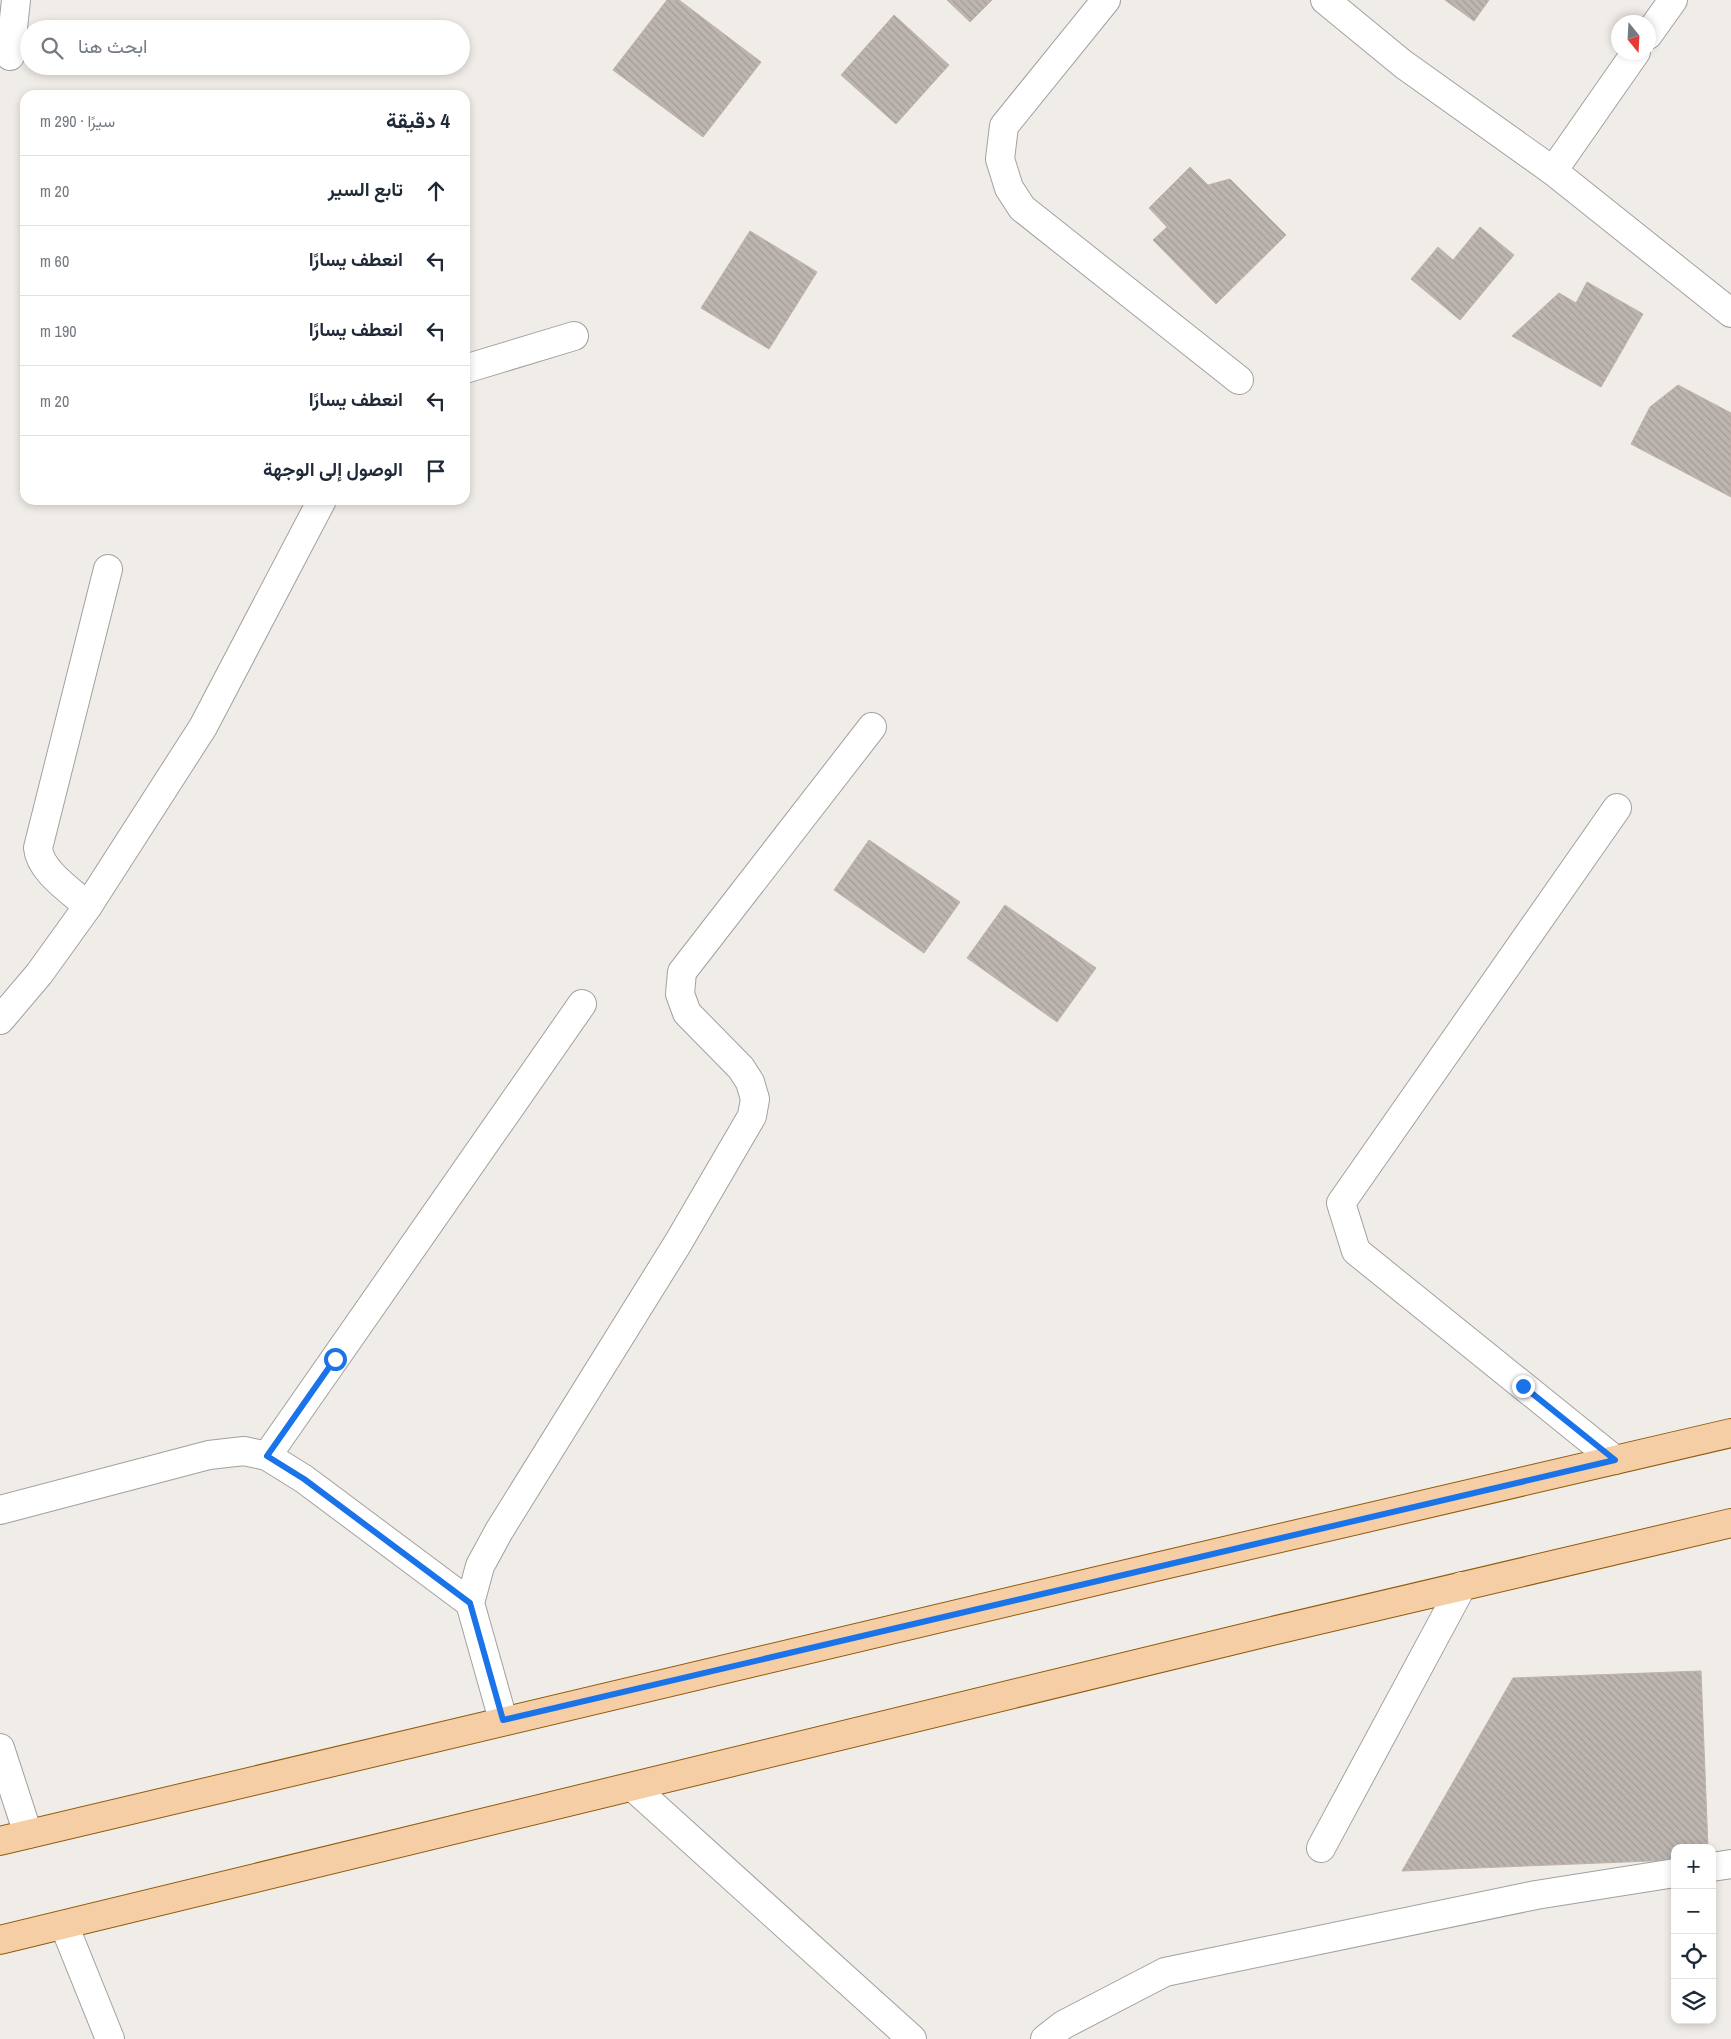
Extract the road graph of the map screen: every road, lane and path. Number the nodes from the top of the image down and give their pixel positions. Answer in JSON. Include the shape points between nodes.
{"nodes":[{"id":1,"x":16,"y":0,"type":"edge"},
{"id":2,"x":1106,"y":0,"type":"edge"},
{"id":3,"x":1325,"y":0,"type":"edge"},
{"id":4,"x":1673,"y":0,"type":"edge"},
{"id":5,"x":1656,"y":24,"type":"edge"},
{"id":6,"x":10,"y":56,"type":"dead end"},
{"id":7,"x":1630,"y":60,"type":"edge"},
{"id":8,"x":1553,"y":171,"type":"junction"},
{"id":9,"x":1730,"y":310,"type":"edge"},
{"id":10,"x":574,"y":336,"type":"dead end"},
{"id":11,"x":470,"y":367,"type":"edge"},
{"id":12,"x":1238,"y":380,"type":"dead end"},
{"id":13,"x":319,"y":505,"type":"edge"},
{"id":14,"x":108,"y":569,"type":"dead end"},
{"id":15,"x":872,"y":727,"type":"dead end"},
{"id":16,"x":1617,"y":808,"type":"dead end"},
{"id":17,"x":88,"y":906,"type":"junction"},
{"id":18,"x":582,"y":1004,"type":"dead end"},
{"id":19,"x":0,"y":1020,"type":"edge"},
{"id":20,"x":1731,"y":1433,"type":"edge"},
{"id":21,"x":267,"y":1456,"type":"junction"},
{"id":22,"x":1615,"y":1460,"type":"junction"},
{"id":23,"x":0,"y":1510,"type":"edge"},
{"id":24,"x":1731,"y":1522,"type":"edge"},
{"id":25,"x":1462,"y":1586,"type":"junction"},
{"id":26,"x":470,"y":1603,"type":"junction"},
{"id":27,"x":503,"y":1720,"type":"junction"},
{"id":28,"x":0,"y":1748,"type":"edge"},
{"id":29,"x":633,"y":1787,"type":"junction"},
{"id":30,"x":28,"y":1834,"type":"junction"},
{"id":31,"x":0,"y":1841,"type":"edge"},
{"id":32,"x":1321,"y":1848,"type":"dead end"},
{"id":33,"x":1731,"y":1864,"type":"edge"},
{"id":34,"x":1716,"y":1866,"type":"edge"},
{"id":35,"x":1671,"y":1874,"type":"edge"},
{"id":36,"x":64,"y":1924,"type":"junction"},
{"id":37,"x":0,"y":1940,"type":"edge"},
{"id":38,"x":110,"y":2039,"type":"edge"},
{"id":39,"x":912,"y":2039,"type":"edge"},
{"id":40,"x":1044,"y":2039,"type":"edge"}],
"edges":[{"from":1,"to":6,"type":"street"},
{"from":2,"to":12,"type":"street","via":[[1004,126],[1000,160],[1009,188],[1022,208]]},
{"from":3,"to":8,"type":"street","via":[[1403,64]]},
{"from":4,"to":5,"type":"street"},
{"from":7,"to":8,"type":"street"},
{"from":8,"to":9,"type":"street"},
{"from":10,"to":11,"type":"street"},
{"from":13,"to":17,"type":"street","via":[[203,726]]},
{"from":14,"to":17,"type":"street","via":[[38,848],[45,867]]},
{"from":15,"to":26,"type":"street","via":[[682,972],[680,994],[687,1013],[741,1068],[750,1082],[755,1099],[752,1116],[678,1243],[499,1531],[480,1566]]},
{"from":16,"to":22,"type":"street","via":[[1340,1203],[1356,1251]]},
{"from":17,"to":19,"type":"street","via":[[39,974]]},
{"from":18,"to":21,"type":"street"},
{"from":20,"to":22,"type":"main road"},
{"from":21,"to":23,"type":"street","via":[[244,1451],[209,1455]]},
{"from":21,"to":26,"type":"street","via":[[304,1479]]},
{"from":22,"to":27,"type":"main road"},
{"from":24,"to":25,"type":"main road"},
{"from":25,"to":29,"type":"main road"},
{"from":25,"to":32,"type":"street"},
{"from":26,"to":27,"type":"street"},
{"from":27,"to":30,"type":"main road"},
{"from":28,"to":30,"type":"street"},
{"from":29,"to":36,"type":"main road"},
{"from":29,"to":39,"type":"street"},
{"from":30,"to":31,"type":"main road"},
{"from":33,"to":34,"type":"street"},
{"from":35,"to":40,"type":"street","via":[[1536,1895],[1165,1972],[1063,2025]]},
{"from":36,"to":37,"type":"main road"},
{"from":36,"to":38,"type":"street"}]}
